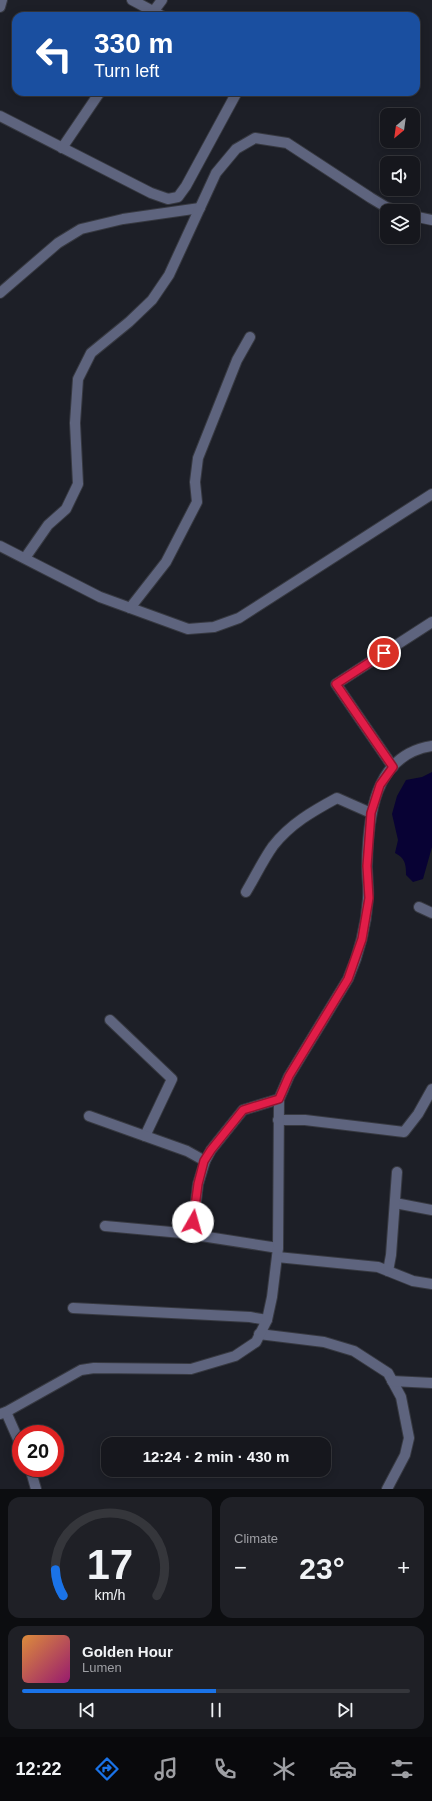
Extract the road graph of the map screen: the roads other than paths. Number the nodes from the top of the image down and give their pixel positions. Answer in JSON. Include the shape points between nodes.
{"nodes":[{"id":1,"x":2,"y":0,"type":"edge"},
{"id":2,"x":132,"y":0,"type":"edge"},
{"id":3,"x":162,"y":0,"type":"edge"},
{"id":4,"x":0,"y":7,"type":"edge"},
{"id":5,"x":153,"y":12,"type":"edge"},
{"id":6,"x":157,"y":12,"type":"edge"},
{"id":7,"x":97,"y":96,"type":"edge"},
{"id":8,"x":235,"y":96,"type":"edge"},
{"id":9,"x":0,"y":116,"type":"edge"},
{"id":10,"x":62,"y":148,"type":"junction"},
{"id":11,"x":381,"y":204,"type":"edge"},
{"id":12,"x":200,"y":208,"type":"junction"},
{"id":13,"x":420,"y":217,"type":"edge"},
{"id":14,"x":432,"y":220,"type":"edge"},
{"id":15,"x":0,"y":293,"type":"edge"},
{"id":16,"x":250,"y":337,"type":"dead end"},
{"id":17,"x":432,"y":494,"type":"edge"},
{"id":18,"x":0,"y":546,"type":"edge"},
{"id":19,"x":25,"y":558,"type":"junction"},
{"id":20,"x":130,"y":608,"type":"junction"},
{"id":21,"x":432,"y":622,"type":"edge"},
{"id":22,"x":432,"y":746,"type":"edge"},
{"id":23,"x":393,"y":767,"type":"junction"},
{"id":24,"x":371,"y":813,"type":"junction"},
{"id":25,"x":246,"y":892,"type":"dead end"},
{"id":26,"x":419,"y":907,"type":"dead end"},
{"id":27,"x":432,"y":913,"type":"edge"},
{"id":28,"x":110,"y":1020,"type":"dead end"},
{"id":29,"x":432,"y":1089,"type":"edge"},
{"id":30,"x":279,"y":1099,"type":"junction"},
{"id":31,"x":89,"y":1116,"type":"dead end"},
{"id":32,"x":278,"y":1120,"type":"junction"},
{"id":33,"x":145,"y":1136,"type":"junction"},
{"id":34,"x":204,"y":1161,"type":"junction"},
{"id":35,"x":397,"y":1172,"type":"dead end"},
{"id":36,"x":395,"y":1203,"type":"junction"},
{"id":37,"x":432,"y":1210,"type":"edge"},
{"id":38,"x":105,"y":1226,"type":"dead end"},
{"id":39,"x":192,"y":1235,"type":"junction"},
{"id":40,"x":277,"y":1253,"type":"junction"},
{"id":41,"x":388,"y":1271,"type":"junction"},
{"id":42,"x":432,"y":1284,"type":"edge"},
{"id":43,"x":73,"y":1308,"type":"dead end"},
{"id":44,"x":267,"y":1320,"type":"junction"},
{"id":45,"x":259,"y":1334,"type":"junction"},
{"id":46,"x":392,"y":1381,"type":"junction"},
{"id":47,"x":432,"y":1383,"type":"edge"},
{"id":48,"x":3,"y":1413,"type":"edge"},
{"id":49,"x":12,"y":1430,"type":"edge"},
{"id":50,"x":33,"y":1477,"type":"edge"},
{"id":51,"x":390,"y":1487,"type":"edge"},
{"id":52,"x":36,"y":1489,"type":"edge"}],
"edges":[{"from":1,"to":4,"type":"street"},
{"from":2,"to":5,"type":"street"},
{"from":3,"to":6,"type":"street"},
{"from":7,"to":10,"type":"street"},
{"from":8,"to":10,"type":"street","via":[[178,197],[168,199],[150,193]]},
{"from":9,"to":10,"type":"street"},
{"from":11,"to":12,"type":"street","via":[[287,143],[255,138],[236,149],[221,167]]},
{"from":12,"to":15,"type":"street","via":[[123,219],[81,229],[58,243]]},
{"from":12,"to":19,"type":"street","via":[[169,274],[152,300],[91,352],[78,379],[75,423],[78,484],[66,509],[48,525]]},
{"from":13,"to":14,"type":"street"},
{"from":16,"to":20,"type":"street","via":[[237,360],[198,458],[195,482],[197,502],[166,562]]},
{"from":17,"to":20,"type":"street","via":[[239,618],[214,627],[188,629]]},
{"from":18,"to":19,"type":"street"},
{"from":19,"to":20,"type":"street","via":[[100,597]]},
{"from":21,"to":23,"type":"street","via":[[336,684]]},
{"from":22,"to":23,"type":"street","via":[[409,753]]},
{"from":23,"to":24,"type":"street","via":[[380,785]]},
{"from":24,"to":25,"type":"street","via":[[337,798],[309,813],[287,830],[273,846]]},
{"from":24,"to":30,"type":"street","via":[[367,866],[369,898],[355,963],[348,979],[289,1076]]},
{"from":26,"to":27,"type":"street"},
{"from":28,"to":33,"type":"street","via":[[172,1079]]},
{"from":29,"to":32,"type":"street","via":[[404,1132],[305,1120]]},
{"from":30,"to":32,"type":"street"},
{"from":30,"to":34,"type":"street","via":[[243,1110]]},
{"from":31,"to":33,"type":"street"},
{"from":32,"to":40,"type":"street"},
{"from":33,"to":34,"type":"street"},
{"from":34,"to":39,"type":"street","via":[[198,1184]]},
{"from":35,"to":36,"type":"street"},
{"from":36,"to":37,"type":"street"},
{"from":36,"to":41,"type":"street"},
{"from":38,"to":39,"type":"street"},
{"from":39,"to":40,"type":"street"},
{"from":40,"to":41,"type":"street","via":[[378,1267]]},
{"from":40,"to":44,"type":"street"},
{"from":41,"to":42,"type":"street","via":[[413,1281]]},
{"from":43,"to":44,"type":"street","via":[[250,1316]]},
{"from":44,"to":45,"type":"street"},
{"from":45,"to":46,"type":"street","via":[[324,1342],[354,1351],[388,1373]]},
{"from":45,"to":48,"type":"street","via":[[256,1342],[235,1356],[191,1369],[81,1370]]},
{"from":46,"to":47,"type":"street"},
{"from":46,"to":51,"type":"street","via":[[401,1397],[409,1438],[406,1456]]},
{"from":48,"to":49,"type":"street"},
{"from":50,"to":52,"type":"street"}]}
